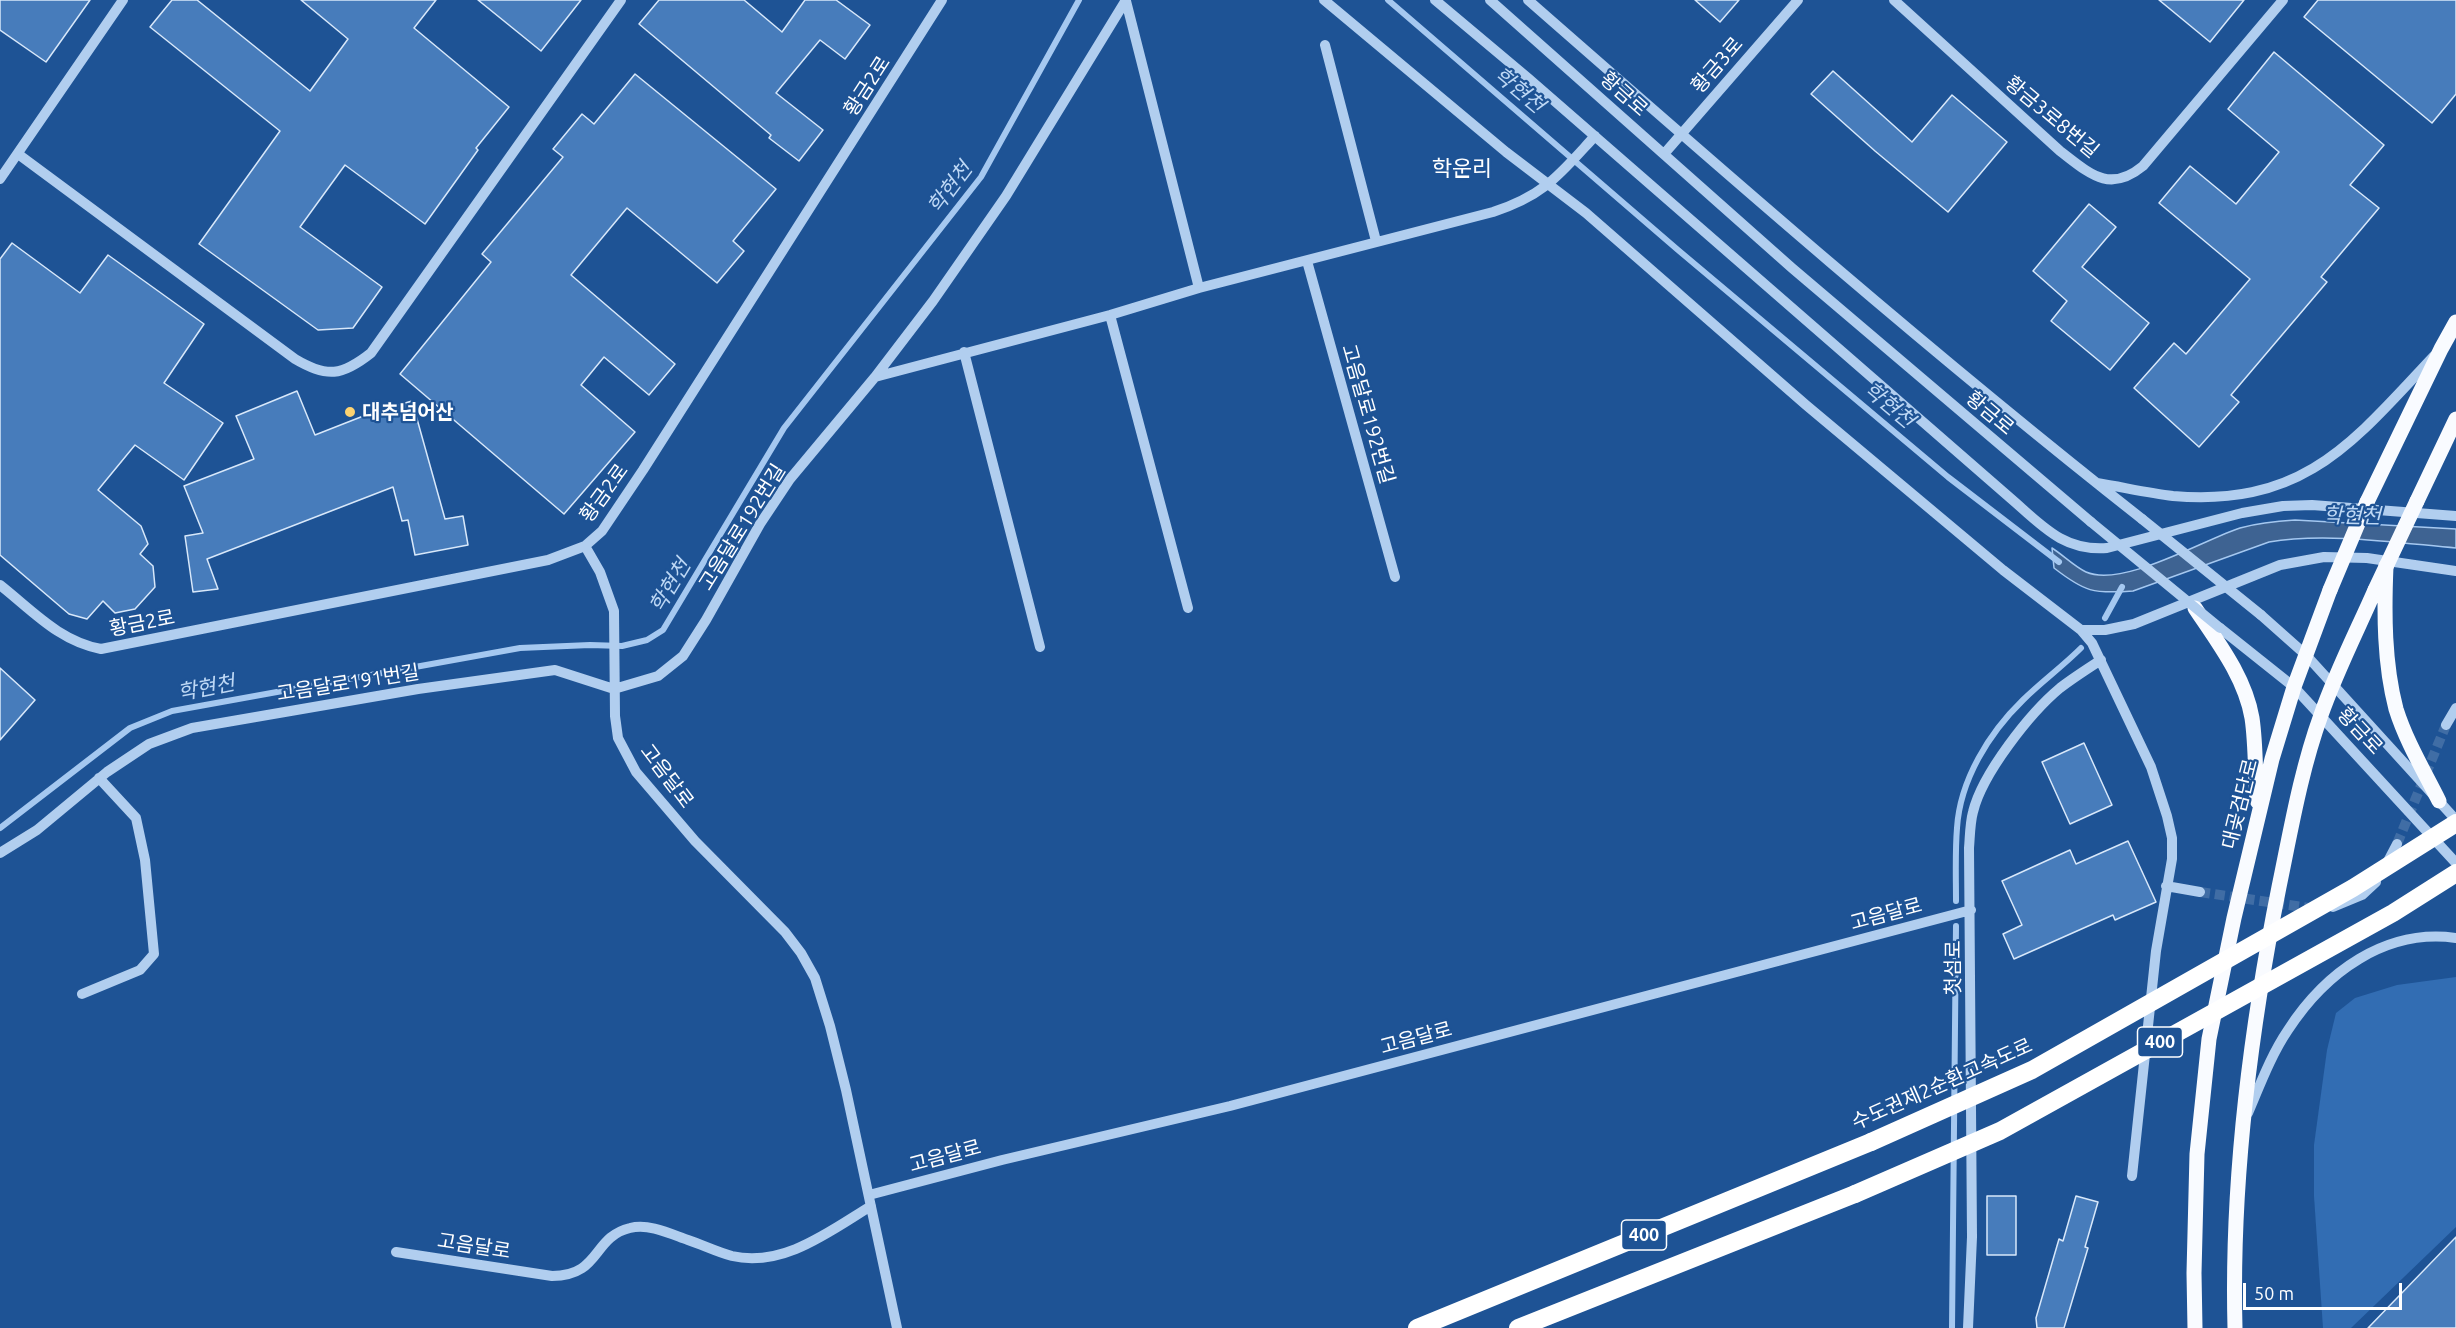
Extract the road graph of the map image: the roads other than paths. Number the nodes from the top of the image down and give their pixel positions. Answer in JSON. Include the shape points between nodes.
{"nodes":[{"id":1,"x":123,"y":0,"type":"edge"},
{"id":2,"x":621,"y":0,"type":"edge"},
{"id":3,"x":942,"y":0,"type":"edge"},
{"id":4,"x":1126,"y":0,"type":"edge"},
{"id":5,"x":1324,"y":0,"type":"edge"},
{"id":6,"x":1435,"y":0,"type":"edge"},
{"id":7,"x":1490,"y":0,"type":"edge"},
{"id":8,"x":1528,"y":0,"type":"edge"},
{"id":9,"x":1798,"y":0,"type":"edge"},
{"id":10,"x":1894,"y":0,"type":"edge"},
{"id":11,"x":2283,"y":0,"type":"edge"},
{"id":12,"x":1325,"y":45,"type":"dead end"},
{"id":13,"x":1681,"y":134,"type":"junction"},
{"id":14,"x":1591,"y":140,"type":"junction"},
{"id":15,"x":18,"y":154,"type":"junction"},
{"id":16,"x":1664,"y":154,"type":"junction"},
{"id":17,"x":0,"y":179,"type":"edge"},
{"id":18,"x":1549,"y":186,"type":"junction"},
{"id":19,"x":1376,"y":241,"type":"junction"},
{"id":20,"x":1307,"y":261,"type":"junction"},
{"id":21,"x":1199,"y":288,"type":"junction"},
{"id":22,"x":1110,"y":315,"type":"junction"},
{"id":23,"x":2456,"y":322,"type":"edge"},
{"id":24,"x":2441,"y":349,"type":"junction"},
{"id":25,"x":964,"y":352,"type":"junction"},
{"id":26,"x":875,"y":377,"type":"junction"},
{"id":27,"x":2456,"y":419,"type":"edge"},
{"id":28,"x":2096,"y":482,"type":"junction"},
{"id":29,"x":2456,"y":516,"type":"edge"},
{"id":30,"x":585,"y":546,"type":"junction"},
{"id":31,"x":2456,"y":572,"type":"edge"},
{"id":32,"x":1395,"y":577,"type":"dead end"},
{"id":33,"x":0,"y":585,"type":"edge"},
{"id":34,"x":2380,"y":595,"type":"junction"},
{"id":35,"x":1188,"y":608,"type":"dead end"},
{"id":36,"x":2195,"y":608,"type":"junction"},
{"id":37,"x":2081,"y":630,"type":"junction"},
{"id":38,"x":1040,"y":647,"type":"dead end"},
{"id":39,"x":2306,"y":655,"type":"junction"},
{"id":40,"x":2101,"y":660,"type":"junction"},
{"id":41,"x":2333,"y":685,"type":"junction"},
{"id":42,"x":2295,"y":687,"type":"junction"},
{"id":43,"x":614,"y":689,"type":"junction"},
{"id":44,"x":2456,"y":708,"type":"edge"},
{"id":45,"x":2321,"y":716,"type":"junction"},
{"id":46,"x":2446,"y":724,"type":"tunnel mouth"},
{"id":47,"x":99,"y":778,"type":"junction"},
{"id":48,"x":2439,"y":801,"type":"junction"},
{"id":49,"x":2257,"y":819,"type":"junction"},
{"id":50,"x":2456,"y":821,"type":"edge"},
{"id":51,"x":2397,"y":844,"type":"tunnel mouth"},
{"id":52,"x":0,"y":853,"type":"edge"},
{"id":53,"x":2456,"y":863,"type":"edge"},
{"id":54,"x":2456,"y":873,"type":"edge"},
{"id":55,"x":2166,"y":886,"type":"junction"},
{"id":56,"x":2200,"y":892,"type":"tunnel mouth"},
{"id":57,"x":2318,"y":909,"type":"tunnel mouth"},
{"id":58,"x":1971,"y":910,"type":"junction"},
{"id":59,"x":2456,"y":938,"type":"edge"},
{"id":60,"x":82,"y":994,"type":"dead end"},
{"id":61,"x":2242,"y":1126,"type":"junction"},
{"id":62,"x":2132,"y":1176,"type":"dead end"},
{"id":63,"x":870,"y":1200,"type":"junction"},
{"id":64,"x":396,"y":1252,"type":"dead end"},
{"id":65,"x":897,"y":1328,"type":"edge"},
{"id":66,"x":1417,"y":1328,"type":"edge"},
{"id":67,"x":1518,"y":1328,"type":"edge"},
{"id":68,"x":1968,"y":1328,"type":"edge"},
{"id":69,"x":2195,"y":1328,"type":"edge"},
{"id":70,"x":2235,"y":1328,"type":"edge"}],
"edges":[{"from":1,"to":15,"type":"street"},
{"from":2,"to":15,"type":"street","via":[[371,353],[342,371],[327,373],[295,359]]},
{"from":3,"to":30,"type":"street","name":"황금2로","via":[[643,470],[602,531]]},
{"from":4,"to":21,"type":"street"},
{"from":4,"to":26,"type":"street","name":"고음달로192번길","via":[[1006,196]]},
{"from":5,"to":18,"type":"street"},
{"from":6,"to":14,"type":"street"},
{"from":7,"to":16,"type":"street","name":"황금로"},
{"from":8,"to":13,"type":"street","name":"황금로"},
{"from":9,"to":13,"type":"street","name":"황금3로"},
{"from":10,"to":11,"type":"street","name":"황금3로8번길","via":[[2060,151],[2104,180],[2119,180],[2143,166]]},
{"from":12,"to":19,"type":"street"},
{"from":13,"to":16,"type":"street","name":"황금3로"},
{"from":13,"to":28,"type":"street","name":"황금로","via":[[1925,344]]},
{"from":14,"to":18,"type":"street"},
{"from":14,"to":29,"type":"street","via":[[2038,522],[2075,546],[2107,548],[2283,506]]},
{"from":15,"to":17,"type":"street"},
{"from":16,"to":36,"type":"street","name":"황금로","bridge":true,"via":[[1792,268]]},
{"from":18,"to":19,"type":"street","via":[[1493,212]]},
{"from":18,"to":37,"type":"street","via":[[1619,241],[1986,556]]},
{"from":19,"to":20,"type":"street"},
{"from":20,"to":21,"type":"street"},
{"from":20,"to":32,"type":"street","name":"고음달로192번길"},
{"from":21,"to":22,"type":"street"},
{"from":22,"to":25,"type":"street"},
{"from":22,"to":35,"type":"street"},
{"from":23,"to":24,"type":"main road","name":"대곶검단로"},
{"from":24,"to":28,"type":"street","via":[[2353,440],[2308,473],[2272,488],[2247,494],[2196,497]]},
{"from":24,"to":39,"type":"main road","name":"대곶검단로","bridge":true,"via":[[2367,502]]},
{"from":25,"to":26,"type":"street"},
{"from":25,"to":38,"type":"street"},
{"from":26,"to":43,"type":"street","name":"고음달로192번길","via":[[790,479],[683,656],[658,676]]},
{"from":27,"to":34,"type":"main road","bridge":true,"via":[[2386,566]]},
{"from":28,"to":39,"type":"street","name":"황금로","bridge":true},
{"from":30,"to":33,"type":"street","name":"황금2로","via":[[548,560],[101,649],[80,645],[62,635]]},
{"from":30,"to":43,"type":"street","name":"고음달로","via":[[600,572],[614,611]]},
{"from":31,"to":37,"type":"street","via":[[2367,558],[2312,559],[2280,565],[2134,624]]},
{"from":34,"to":41,"type":"main road"},
{"from":34,"to":48,"type":"main road","via":[[2396,708]]},
{"from":36,"to":42,"type":"street","name":"황금로","bridge":true},
{"from":36,"to":49,"type":"main road","via":[[2236,672],[2247,699],[2252,717]]},
{"from":37,"to":40,"type":"street"},
{"from":39,"to":41,"type":"street","name":"황금로"},
{"from":39,"to":42,"type":"main road","name":"대곶검단로"},
{"from":40,"to":55,"type":"street","via":[[2151,767],[2167,816],[2172,858]]},
{"from":40,"to":58,"type":"street","name":"첫섬로","via":[[2057,690],[2023,727],[1982,787],[1972,812]]},
{"from":41,"to":45,"type":"main road"},
{"from":41,"to":48,"type":"street","name":"황금로"},
{"from":42,"to":45,"type":"street","name":"황금로"},
{"from":42,"to":49,"type":"main road","name":"대곶검단로"},
{"from":43,"to":47,"type":"street","name":"고음달로191번길","via":[[555,670],[252,717],[192,728],[149,744]]},
{"from":43,"to":63,"type":"street","name":"고음달로","via":[[618,738],[636,772],[695,841],[785,932],[815,978],[846,1090]]},
{"from":44,"to":46,"type":"street"},
{"from":45,"to":53,"type":"street","name":"황금로"},
{"from":45,"to":61,"type":"main road","via":[[2299,786],[2265,957]]},
{"from":47,"to":52,"type":"street","name":"고음달로191번길","via":[[37,830]]},
{"from":47,"to":60,"type":"street","via":[[136,818],[145,860],[154,954],[140,970]]},
{"from":48,"to":50,"type":"street","name":"황금로"},
{"from":49,"to":69,"type":"main road","name":"대곶검단로","via":[[2209,1040],[2197,1154]]},
{"from":50,"to":66,"type":"highway","name":"수도권제2순환고속도로","number":"400","bridge":true,"via":[[2353,888],[2032,1070],[1871,1142]]},
{"from":51,"to":57,"type":"street","via":[[2377,881],[2350,901]]},
{"from":54,"to":67,"type":"highway","number":"400","bridge":true,"via":[[2392,914],[2000,1131],[1855,1194]]},
{"from":55,"to":56,"type":"street"},
{"from":55,"to":62,"type":"street"},
{"from":58,"to":63,"type":"street","name":"고음달로","via":[[1230,1106],[1002,1160]]},
{"from":58,"to":68,"type":"street","name":"첫섬로","via":[[1972,1237]]},
{"from":59,"to":61,"type":"street","via":[[2417,938],[2394,943],[2347,965],[2305,1005],[2287,1032]]},
{"from":61,"to":70,"type":"main road","via":[[2235,1202]]},
{"from":63,"to":64,"type":"street","name":"고음달로","via":[[817,1239],[771,1257],[732,1256],[648,1227],[631,1228],[613,1236],[580,1272],[568,1276]]},
{"from":63,"to":65,"type":"street","name":"고음달로"}]}
